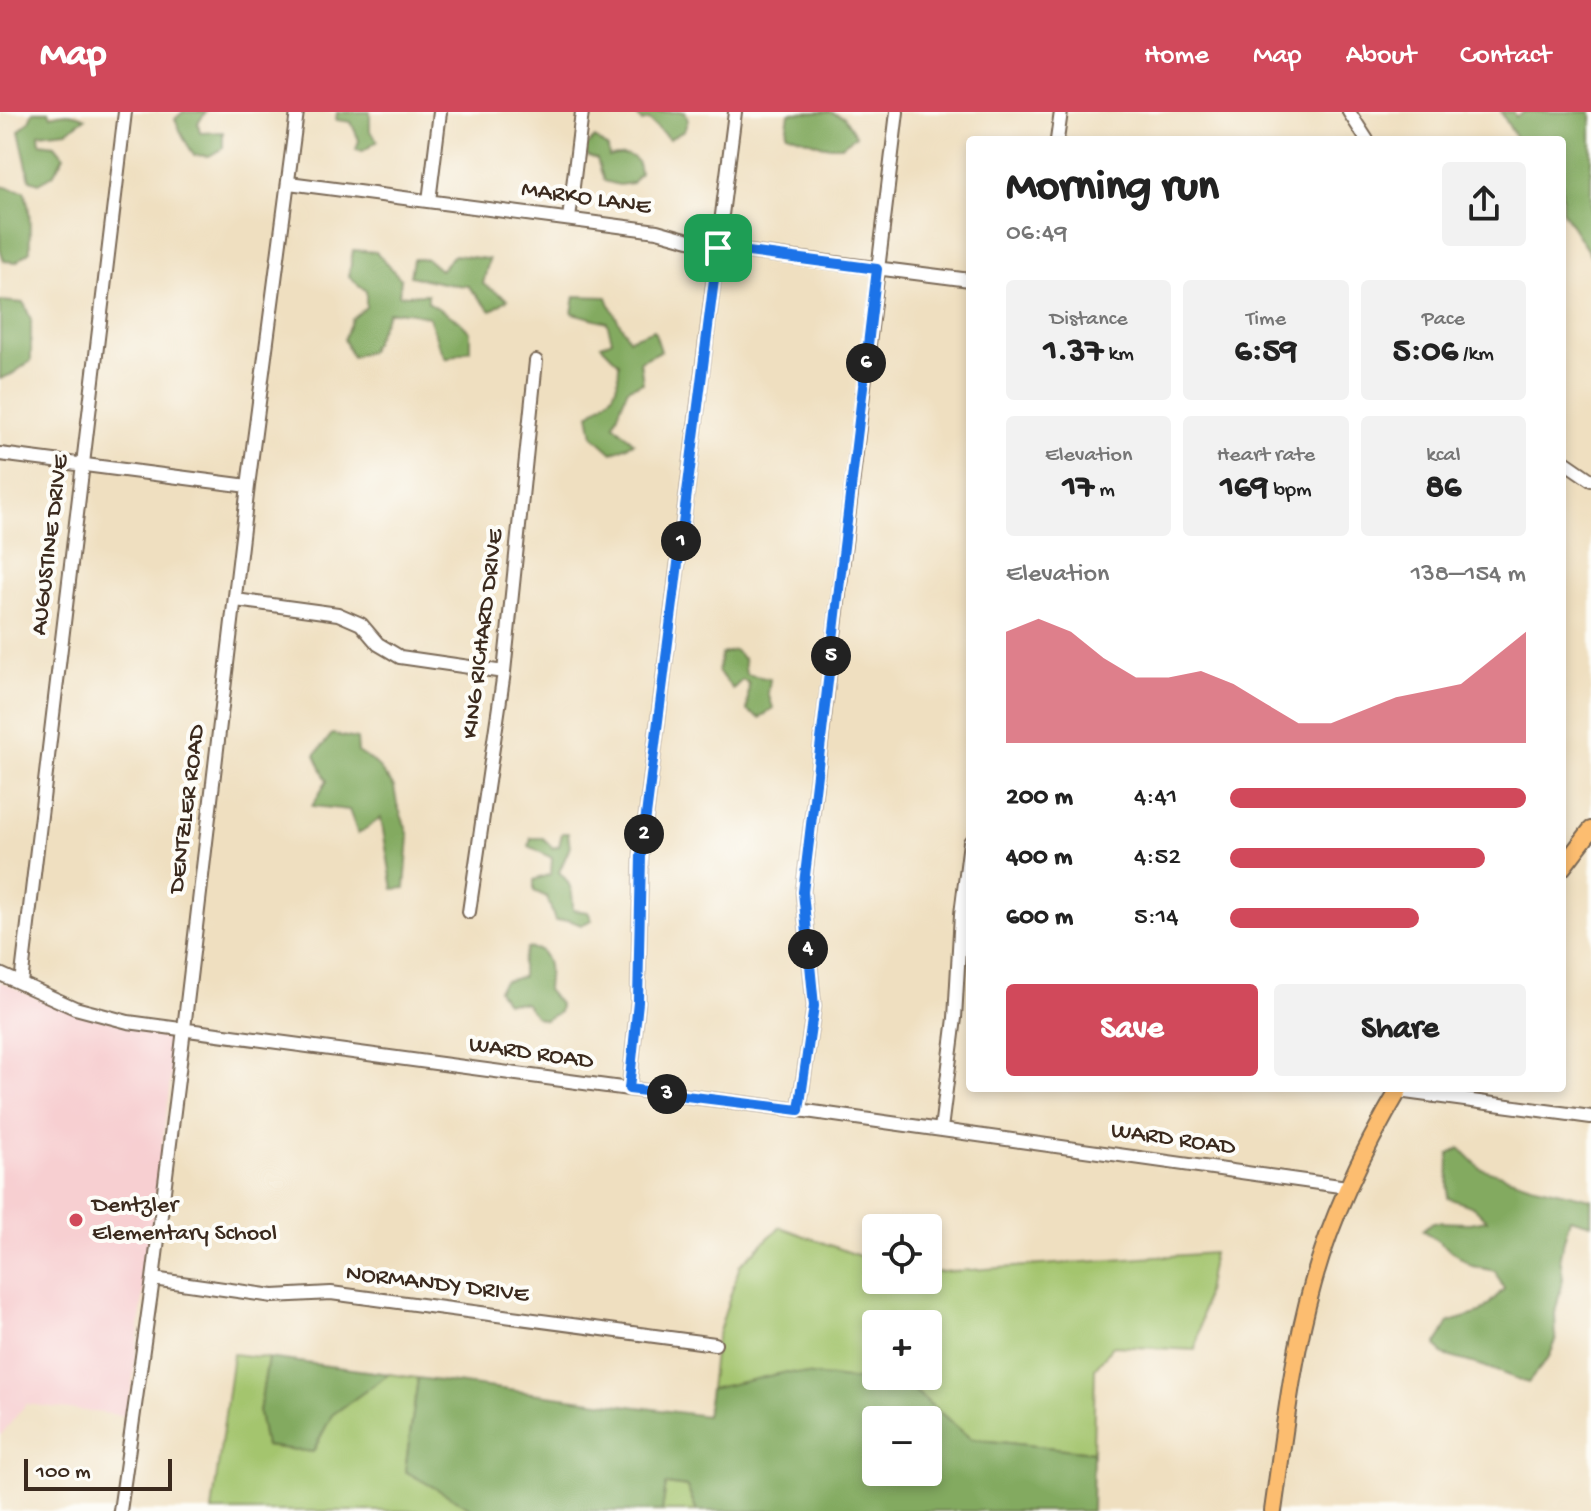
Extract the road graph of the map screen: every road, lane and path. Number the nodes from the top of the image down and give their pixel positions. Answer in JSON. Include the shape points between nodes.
{"nodes":[{"id":1,"x":125,"y":112,"type":"edge"},
{"id":2,"x":297,"y":112,"type":"edge"},
{"id":3,"x":440,"y":112,"type":"edge"},
{"id":4,"x":582,"y":112,"type":"edge"},
{"id":5,"x":735,"y":112,"type":"edge"},
{"id":6,"x":897,"y":112,"type":"edge"},
{"id":7,"x":1061,"y":112,"type":"edge"},
{"id":8,"x":1349,"y":112,"type":"edge"},
{"id":9,"x":1058,"y":136,"type":"edge"},
{"id":10,"x":1364,"y":136,"type":"edge"},
{"id":11,"x":289,"y":183,"type":"junction"},
{"id":12,"x":429,"y":201,"type":"junction"},
{"id":13,"x":569,"y":219,"type":"junction"},
{"id":14,"x":718,"y":248,"type":"junction"},
{"id":15,"x":877,"y":269,"type":"junction"},
{"id":16,"x":966,"y":280,"type":"edge"},
{"id":17,"x":536,"y":361,"type":"dead end"},
{"id":18,"x":0,"y":454,"type":"edge"},
{"id":19,"x":1566,"y":463,"type":"edge"},
{"id":20,"x":83,"y":465,"type":"junction"},
{"id":21,"x":1591,"y":480,"type":"edge"},
{"id":22,"x":248,"y":486,"type":"junction"},
{"id":23,"x":236,"y":600,"type":"junction"},
{"id":24,"x":504,"y":672,"type":"junction"},
{"id":25,"x":1591,"y":830,"type":"edge"},
{"id":26,"x":1566,"y":863,"type":"edge"},
{"id":27,"x":469,"y":912,"type":"dead end"},
{"id":28,"x":966,"y":915,"type":"edge"},
{"id":29,"x":0,"y":974,"type":"edge"},
{"id":30,"x":21,"y":983,"type":"junction"},
{"id":31,"x":184,"y":1030,"type":"junction"},
{"id":32,"x":629,"y":1089,"type":"junction"},
{"id":33,"x":1398,"y":1092,"type":"edge"},
{"id":34,"x":1413,"y":1092,"type":"edge"},
{"id":35,"x":799,"y":1110,"type":"junction"},
{"id":36,"x":1591,"y":1117,"type":"edge"},
{"id":37,"x":941,"y":1129,"type":"junction"},
{"id":38,"x":1347,"y":1187,"type":"junction"},
{"id":39,"x":153,"y":1279,"type":"junction"},
{"id":40,"x":715,"y":1344,"type":"dead end"},
{"id":41,"x":120,"y":1511,"type":"edge"},
{"id":42,"x":1273,"y":1511,"type":"edge"}],
"edges":[{"from":1,"to":20,"type":"street","name":"AUGUSTINE DRIVE"},
{"from":2,"to":11,"type":"street","name":"DENTZLER ROAD"},
{"from":3,"to":12,"type":"street"},
{"from":4,"to":13,"type":"street"},
{"from":5,"to":14,"type":"street"},
{"from":6,"to":15,"type":"street"},
{"from":7,"to":9,"type":"street"},
{"from":8,"to":10,"type":"street"},
{"from":11,"to":12,"type":"street","name":"MARKO LANE"},
{"from":11,"to":22,"type":"street","name":"DENTZLER ROAD"},
{"from":12,"to":13,"type":"street","name":"MARKO LANE"},
{"from":13,"to":14,"type":"street","name":"MARKO LANE","via":[[657,231]]},
{"from":14,"to":15,"type":"street","name":"MARKO LANE"},
{"from":14,"to":32,"type":"street","via":[[641,855],[638,1002]]},
{"from":15,"to":16,"type":"street","name":"MARKO LANE"},
{"from":15,"to":35,"type":"street","via":[[803,892],[814,1006]]},
{"from":17,"to":24,"type":"street","name":"KING RICHARD DRIVE"},
{"from":18,"to":20,"type":"street"},
{"from":19,"to":21,"type":"street"},
{"from":20,"to":22,"type":"street"},
{"from":20,"to":30,"type":"street","name":"AUGUSTINE DRIVE"},
{"from":22,"to":23,"type":"street","name":"DENTZLER ROAD"},
{"from":23,"to":24,"type":"street","via":[[338,614],[361,624],[378,644],[400,657]]},
{"from":23,"to":31,"type":"street","name":"DENTZLER ROAD"},
{"from":24,"to":27,"type":"street","name":"KING RICHARD DRIVE"},
{"from":25,"to":26,"type":"main road"},
{"from":28,"to":37,"type":"street"},
{"from":29,"to":30,"type":"street","name":"WARD ROAD"},
{"from":30,"to":31,"type":"street","name":"WARD ROAD","via":[[75,1008]]},
{"from":31,"to":32,"type":"street","name":"WARD ROAD"},
{"from":31,"to":39,"type":"street","name":"DENTZLER ROAD"},
{"from":32,"to":35,"type":"street","name":"WARD ROAD"},
{"from":33,"to":38,"type":"main road"},
{"from":34,"to":36,"type":"street"},
{"from":35,"to":37,"type":"street","name":"WARD ROAD"},
{"from":37,"to":38,"type":"street","name":"WARD ROAD"},
{"from":38,"to":42,"type":"main road","via":[[1313,1281],[1299,1342]]},
{"from":39,"to":40,"type":"street","name":"NORMANDY DRIVE","via":[[273,1296],[331,1293]]},
{"from":39,"to":41,"type":"street","name":"DENTZLER ROAD"}]}
